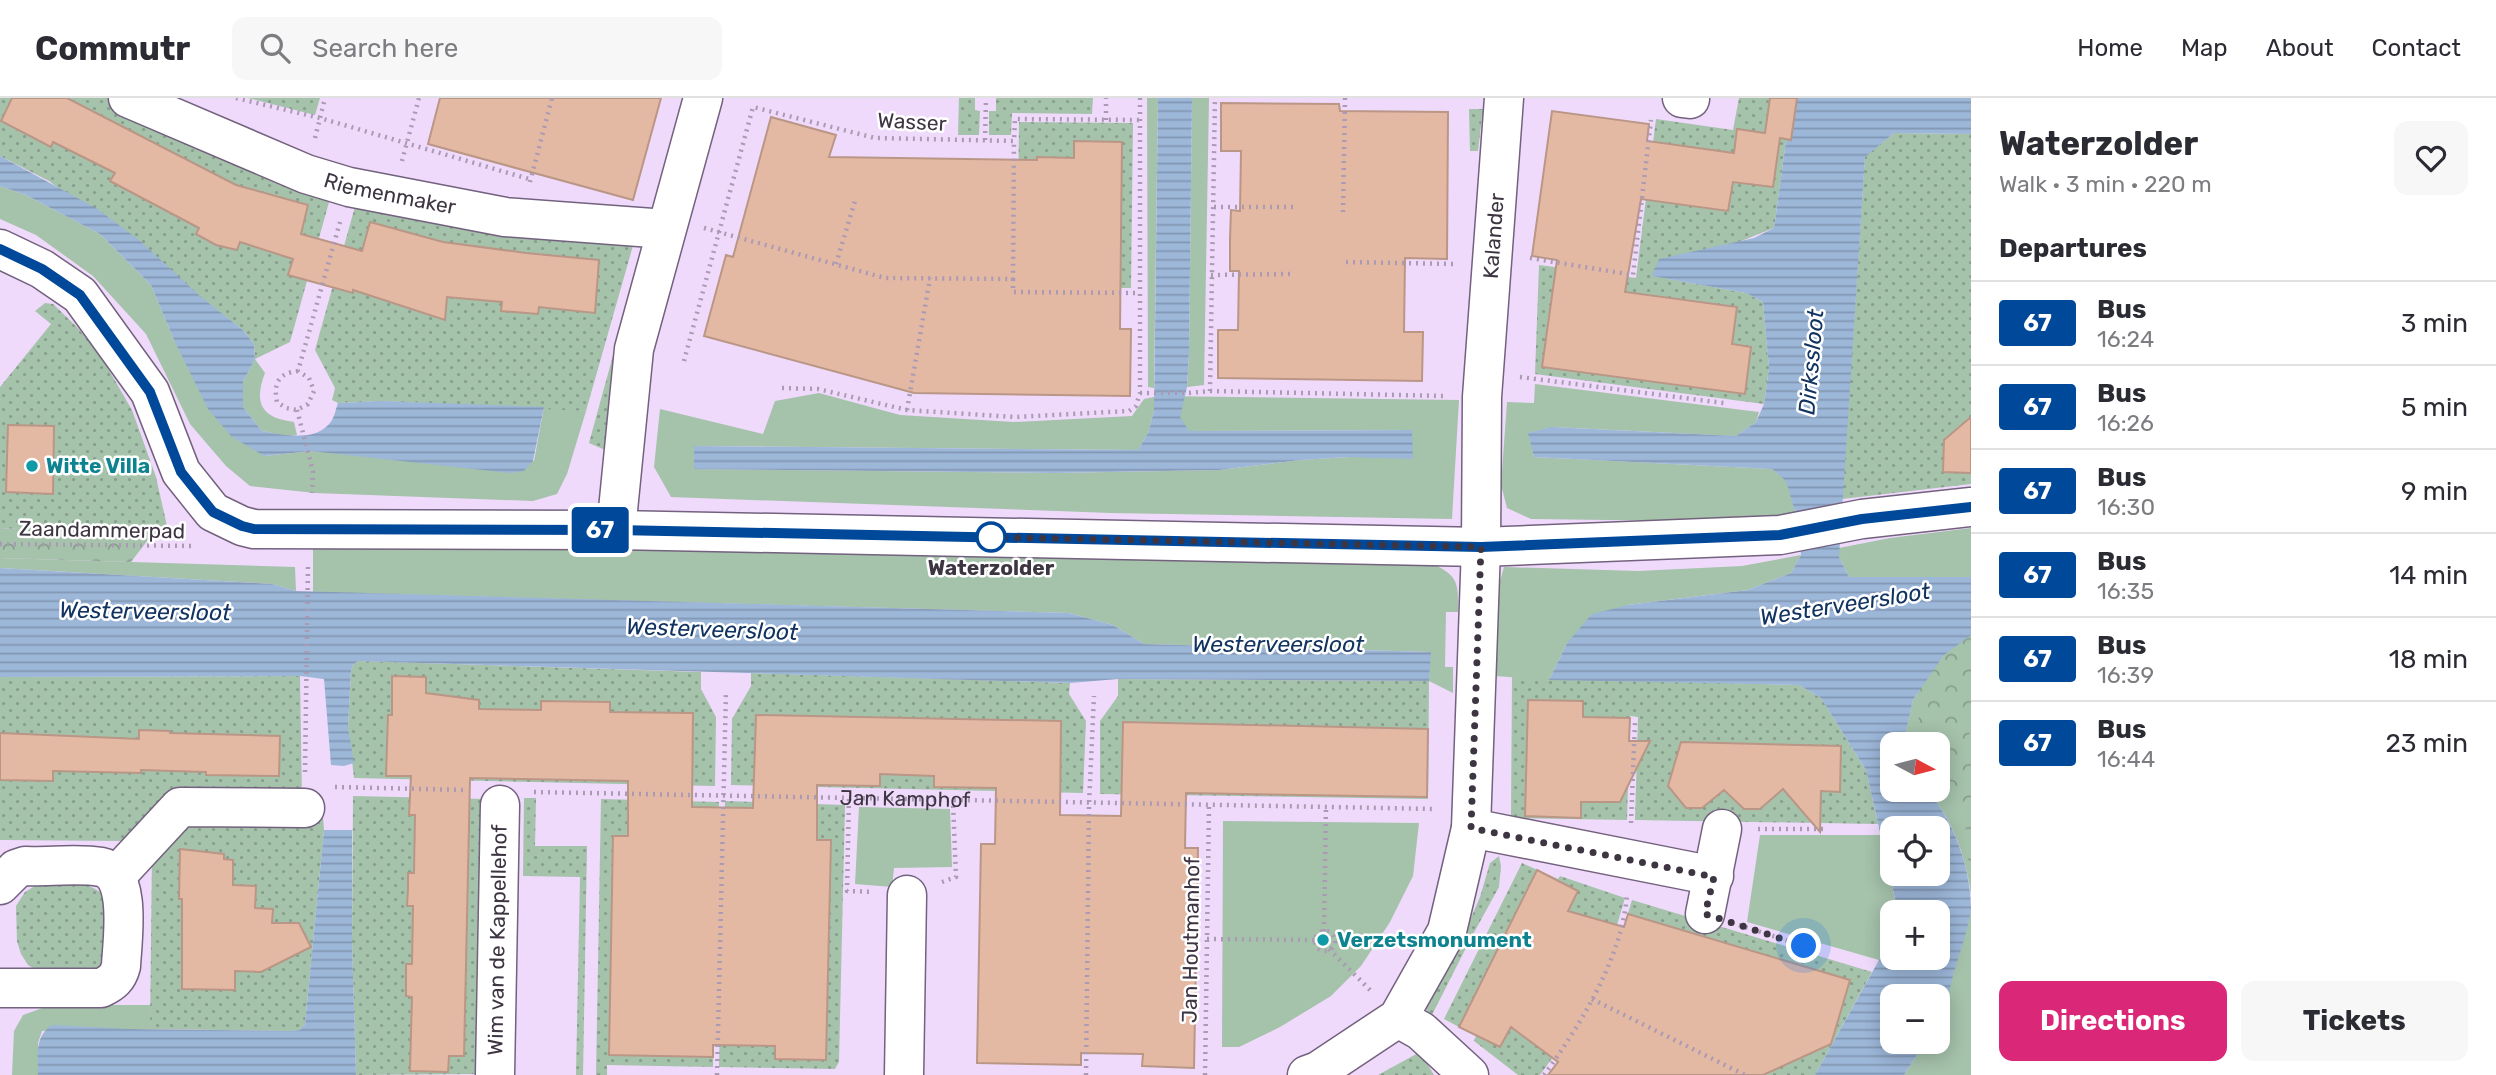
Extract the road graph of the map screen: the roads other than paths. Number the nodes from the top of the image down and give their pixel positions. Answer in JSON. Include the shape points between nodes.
{"nodes":[{"id":1,"x":128,"y":98,"type":"edge"},
{"id":2,"x":703,"y":98,"type":"edge"},
{"id":3,"x":1504,"y":98,"type":"edge"},
{"id":4,"x":666,"y":229,"type":"junction"},
{"id":5,"x":0,"y":249,"type":"edge"},
{"id":6,"x":1971,"y":507,"type":"edge"},
{"id":7,"x":616,"y":530,"type":"junction"},
{"id":8,"x":1481,"y":547,"type":"junction"},
{"id":9,"x":500,"y":805,"type":"dead end"},
{"id":10,"x":305,"y":808,"type":"road end"},
{"id":11,"x":1471,"y":819,"type":"junction"},
{"id":12,"x":1722,"y":830,"type":"road end"},
{"id":13,"x":116,"y":876,"type":"junction"},
{"id":14,"x":1714,"y":877,"type":"junction"},
{"id":15,"x":0,"y":884,"type":"edge"},
{"id":16,"x":907,"y":895,"type":"dead end"},
{"id":17,"x":1705,"y":914,"type":"road end"},
{"id":18,"x":0,"y":989,"type":"edge"},
{"id":19,"x":1398,"y":1018,"type":"junction"},
{"id":20,"x":495,"y":1075,"type":"edge"},
{"id":21,"x":904,"y":1075,"type":"edge"},
{"id":22,"x":1307,"y":1075,"type":"edge"},
{"id":23,"x":1469,"y":1075,"type":"edge"}],
"edges":[{"from":1,"to":4,"type":"street","name":"Riemenmaker","via":[[306,174],[349,187],[505,217]]},
{"from":2,"to":4,"type":"street"},
{"from":3,"to":8,"type":"street","name":"Kalander","via":[[1476,258],[1483,385]]},
{"from":4,"to":7,"type":"street","via":[[634,349]]},
{"from":5,"to":7,"type":"street","via":[[42,269],[80,295],[150,392],[181,472],[213,512],[242,526]]},
{"from":6,"to":8,"type":"street","via":[[1862,519],[1780,535]]},
{"from":7,"to":8,"type":"street"},
{"from":8,"to":11,"type":"street","name":"Kalander"},
{"from":9,"to":20,"type":"street","name":"Wim van de Kappellehof"},
{"from":10,"to":13,"type":"street","via":[[180,807]]},
{"from":11,"to":14,"type":"street"},
{"from":11,"to":19,"type":"street","name":"Kalander","via":[[1447,932]]},
{"from":12,"to":14,"type":"street"},
{"from":13,"to":15,"type":"street","via":[[102,867],[25,866]]},
{"from":13,"to":18,"type":"street","via":[[123,891],[121,966],[115,979],[101,988]]},
{"from":14,"to":17,"type":"street"},
{"from":16,"to":21,"type":"street"},
{"from":19,"to":22,"type":"street"},
{"from":19,"to":23,"type":"street","via":[[1421,1031]]}]}
